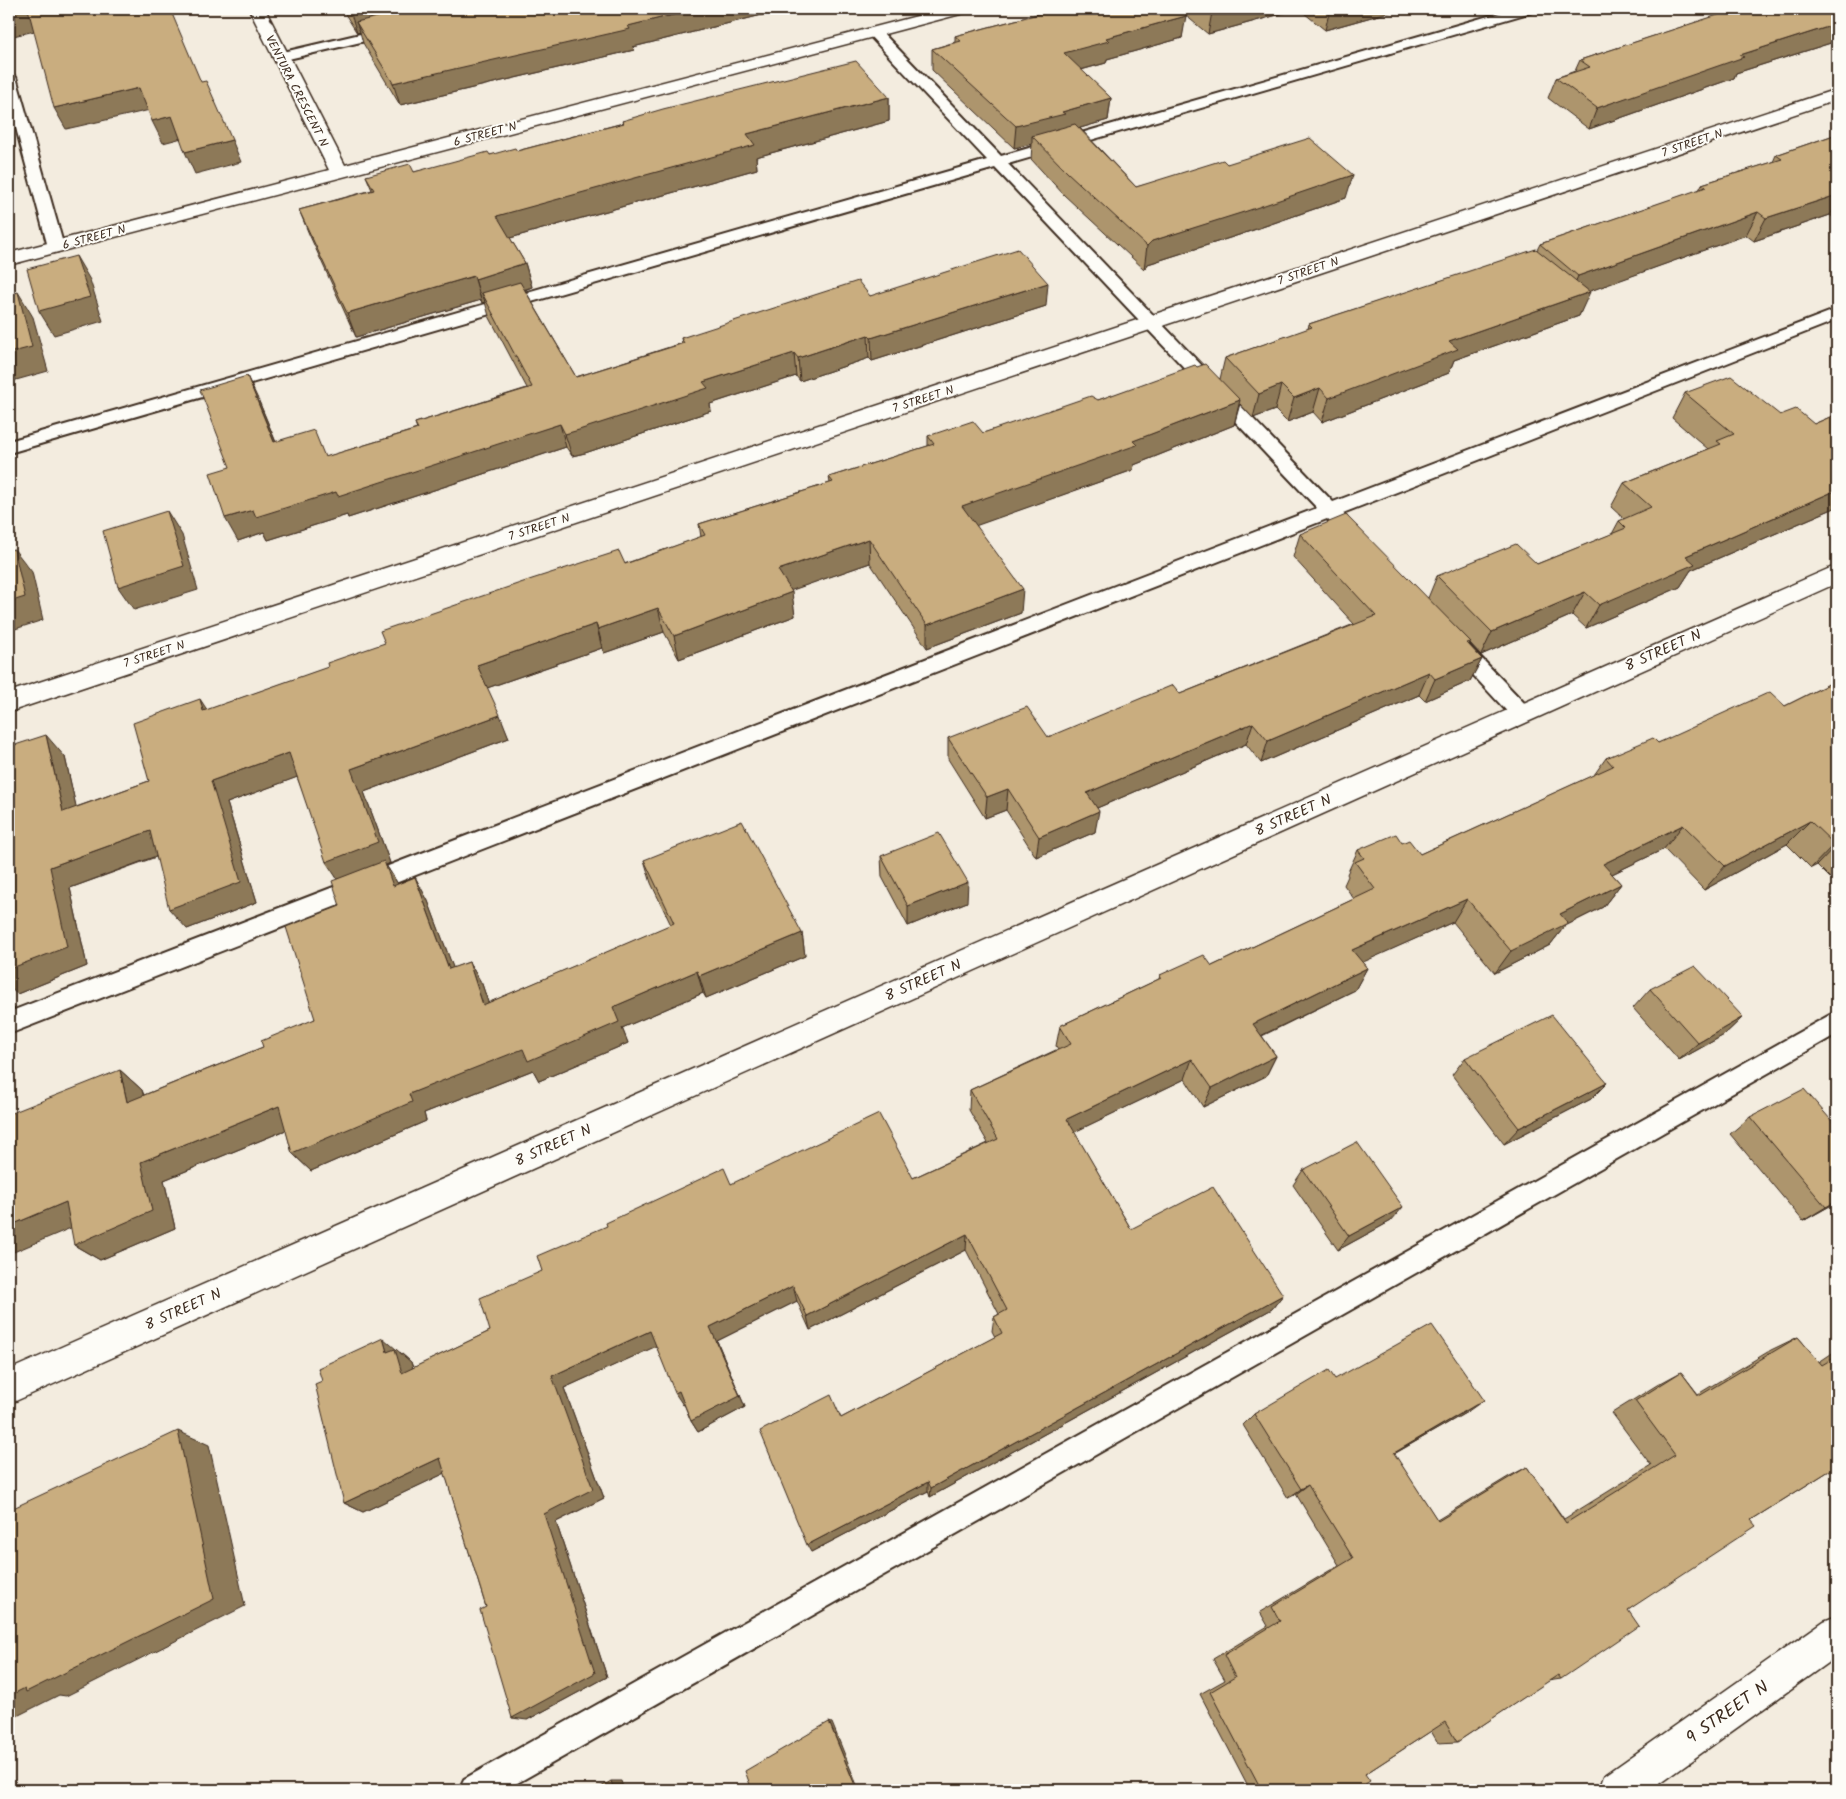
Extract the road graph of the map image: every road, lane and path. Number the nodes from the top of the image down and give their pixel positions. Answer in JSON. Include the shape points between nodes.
{"nodes":[{"id":1,"x":256,"y":9,"type":"edge"},
{"id":2,"x":962,"y":9,"type":"edge"},
{"id":3,"x":1527,"y":9,"type":"edge"},
{"id":4,"x":406,"y":27,"type":"edge"},
{"id":5,"x":874,"y":32,"type":"junction"},
{"id":6,"x":280,"y":57,"type":"junction"},
{"id":7,"x":9,"y":77,"type":"edge"},
{"id":8,"x":1837,"y":94,"type":"edge"},
{"id":9,"x":999,"y":163,"type":"junction"},
{"id":10,"x":338,"y":172,"type":"junction"},
{"id":11,"x":56,"y":247,"type":"junction"},
{"id":12,"x":9,"y":259,"type":"edge"},
{"id":13,"x":1837,"y":314,"type":"edge"},
{"id":14,"x":1151,"y":324,"type":"junction"},
{"id":15,"x":9,"y":447,"type":"edge"},
{"id":16,"x":1330,"y":512,"type":"junction"},
{"id":17,"x":1350,"y":533,"type":"edge"},
{"id":18,"x":1837,"y":573,"type":"edge"},
{"id":19,"x":1446,"y":634,"type":"edge"},
{"id":20,"x":9,"y":702,"type":"edge"},
{"id":21,"x":1522,"y":713,"type":"junction"},
{"id":22,"x":1837,"y":1022,"type":"edge"},
{"id":23,"x":9,"y":1023,"type":"edge"},
{"id":24,"x":9,"y":1387,"type":"edge"},
{"id":25,"x":1837,"y":1634,"type":"edge"},
{"id":26,"x":475,"y":1790,"type":"edge"},
{"id":27,"x":1618,"y":1790,"type":"edge"}],
"edges":[{"from":1,"to":6,"type":"street","name":"VENTURA CRESCENT N"},
{"from":2,"to":5,"type":"street","name":"6 STREET N"},
{"from":3,"to":9,"type":"lane"},
{"from":4,"to":6,"type":"lane"},
{"from":5,"to":9,"type":"lane"},
{"from":5,"to":10,"type":"street","name":"6 STREET N"},
{"from":6,"to":10,"type":"street","name":"VENTURA CRESCENT N"},
{"from":7,"to":11,"type":"lane"},
{"from":8,"to":14,"type":"street","name":"7 STREET N"},
{"from":9,"to":14,"type":"lane"},
{"from":9,"to":15,"type":"lane"},
{"from":10,"to":11,"type":"street","name":"6 STREET N"},
{"from":11,"to":12,"type":"street","name":"6 STREET N"},
{"from":13,"to":16,"type":"lane"},
{"from":14,"to":16,"type":"lane"},
{"from":14,"to":20,"type":"street","name":"7 STREET N"},
{"from":16,"to":17,"type":"lane"},
{"from":16,"to":23,"type":"lane"},
{"from":18,"to":21,"type":"street","name":"8 STREET N"},
{"from":19,"to":21,"type":"lane"},
{"from":21,"to":24,"type":"street","name":"8 STREET N"},
{"from":22,"to":26,"type":"lane"},
{"from":25,"to":27,"type":"street","name":"9 STREET N"}]}
